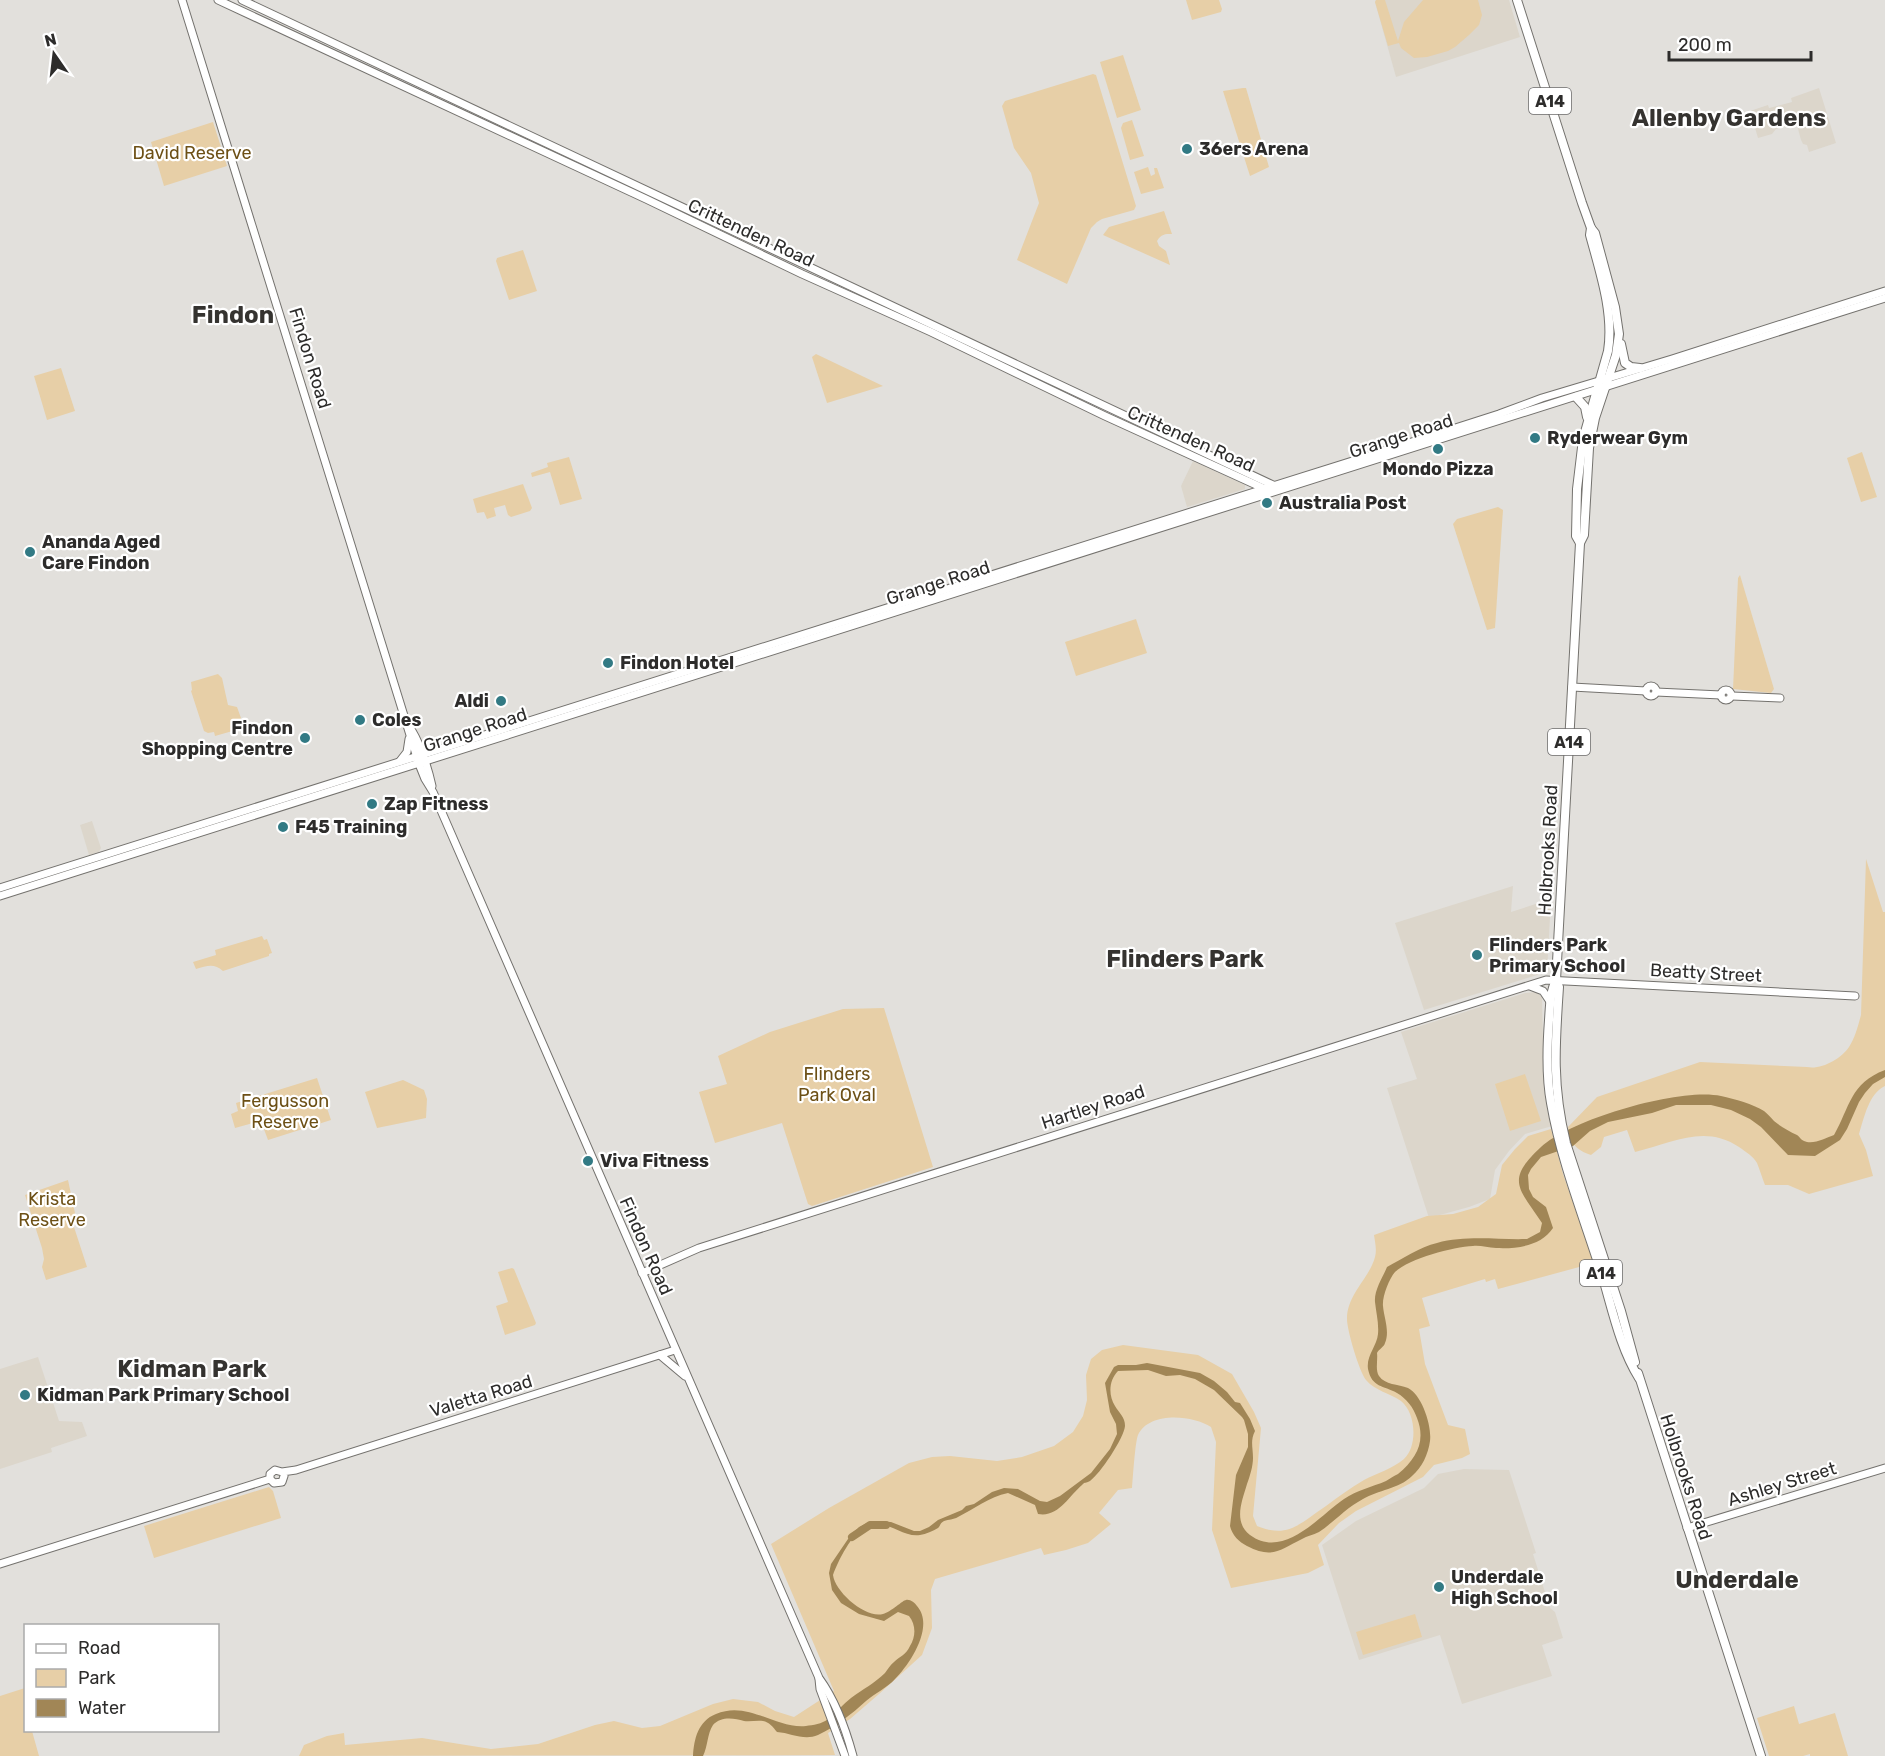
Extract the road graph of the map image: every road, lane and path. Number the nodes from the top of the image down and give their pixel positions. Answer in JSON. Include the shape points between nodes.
{"nodes":[{"id":1,"x":183,"y":0,"type":"edge"},
{"id":2,"x":218,"y":0,"type":"edge"},
{"id":3,"x":242,"y":0,"type":"edge"},
{"id":4,"x":1517,"y":0,"type":"edge"},
{"id":5,"x":1591,"y":228,"type":"junction"},
{"id":6,"x":1885,"y":291,"type":"edge"},
{"id":7,"x":1885,"y":298,"type":"edge"},
{"id":8,"x":1619,"y":334,"type":"junction"},
{"id":9,"x":1640,"y":368,"type":"junction"},
{"id":10,"x":1603,"y":384,"type":"junction"},
{"id":11,"x":1576,"y":397,"type":"junction"},
{"id":12,"x":1588,"y":419,"type":"junction"},
{"id":13,"x":1249,"y":482,"type":"junction"},
{"id":14,"x":1263,"y":488,"type":"junction"},
{"id":15,"x":1272,"y":489,"type":"junction"},
{"id":16,"x":1246,"y":494,"type":"junction"},
{"id":17,"x":1580,"y":543,"type":"junction"},
{"id":18,"x":1572,"y":687,"type":"junction"},
{"id":19,"x":1780,"y":698,"type":"dead end"},
{"id":20,"x":412,"y":736,"type":"junction"},
{"id":21,"x":437,"y":754,"type":"junction"},
{"id":22,"x":420,"y":759,"type":"junction"},
{"id":23,"x":399,"y":763,"type":"junction"},
{"id":24,"x":406,"y":768,"type":"junction"},
{"id":25,"x":427,"y":777,"type":"junction"},
{"id":26,"x":320,"y":792,"type":"junction"},
{"id":27,"x":0,"y":888,"type":"edge"},
{"id":28,"x":0,"y":896,"type":"edge"},
{"id":29,"x":1556,"y":980,"type":"junction"},
{"id":30,"x":1530,"y":986,"type":"junction"},
{"id":31,"x":1855,"y":996,"type":"dead end"},
{"id":32,"x":1551,"y":1003,"type":"junction"},
{"id":33,"x":1558,"y":1123,"type":"junction"},
{"id":34,"x":642,"y":1273,"type":"junction"},
{"id":35,"x":675,"y":1350,"type":"junction"},
{"id":36,"x":660,"y":1355,"type":"junction"},
{"id":37,"x":687,"y":1378,"type":"junction"},
{"id":38,"x":1885,"y":1468,"type":"edge"},
{"id":39,"x":1687,"y":1528,"type":"junction"},
{"id":40,"x":0,"y":1564,"type":"edge"},
{"id":41,"x":828,"y":1700,"type":"junction"},
{"id":42,"x":845,"y":1756,"type":"edge"},
{"id":43,"x":853,"y":1756,"type":"edge"},
{"id":44,"x":1761,"y":1756,"type":"edge"}],
"edges":[{"from":1,"to":20,"type":"main road","name":"Findon Road"},
{"from":2,"to":13,"type":"main road","name":"Crittenden Road"},
{"from":3,"to":15,"type":"main road","name":"Crittenden Road"},
{"from":4,"to":5,"type":"main road","number":"A14"},
{"from":5,"to":8,"type":"main road","number":"A14","via":[[1607,276]]},
{"from":5,"to":10,"type":"main road","number":"A14","via":[[1609,327]]},
{"from":6,"to":9,"type":"main road","name":"Grange Road"},
{"from":7,"to":10,"type":"main road","name":"Grange Road"},
{"from":8,"to":9,"type":"main road","via":[[1624,361]]},
{"from":8,"to":10,"type":"main road","number":"A14","via":[[1616,356]]},
{"from":9,"to":10,"type":"main road","name":"Grange Road"},
{"from":10,"to":11,"type":"main road","name":"Grange Road"},
{"from":10,"to":12,"type":"main road","name":"Holbrooks Road","number":"A14"},
{"from":10,"to":15,"type":"main road","name":"Grange Road"},
{"from":10,"to":17,"type":"main road","name":"Holbrooks Road","number":"A14","via":[[1589,448],[1584,535]]},
{"from":11,"to":12,"type":"main road","via":[[1585,407]]},
{"from":11,"to":15,"type":"main road","name":"Grange Road"},
{"from":12,"to":17,"type":"main road","name":"Holbrooks Road","number":"A14","via":[[1576,496],[1576,536]]},
{"from":13,"to":14,"type":"main road","name":"Crittenden Road"},
{"from":13,"to":16,"type":"main road","via":[[1251,487]]},
{"from":14,"to":15,"type":"main road","name":"Grange Road"},
{"from":14,"to":16,"type":"main road","name":"Grange Road"},
{"from":15,"to":21,"type":"main road","name":"Grange Road"},
{"from":16,"to":21,"type":"main road","name":"Grange Road"},
{"from":17,"to":18,"type":"main road","name":"Holbrooks Road","number":"A14"},
{"from":18,"to":19,"type":"main road","via":[[1646,691],[1651,687],[1656,692],[1721,695],[1727,690],[1732,696]]},
{"from":18,"to":29,"type":"main road","name":"Holbrooks Road","number":"A14"},
{"from":20,"to":21,"type":"main road"},
{"from":20,"to":22,"type":"main road","name":"Findon Road"},
{"from":20,"to":23,"type":"main road"},
{"from":21,"to":22,"type":"main road","name":"Grange Road"},
{"from":21,"to":25,"type":"main road"},
{"from":22,"to":23,"type":"main road","name":"Grange Road"},
{"from":22,"to":24,"type":"main road","name":"Grange Road"},
{"from":22,"to":25,"type":"main road","name":"Findon Road"},
{"from":23,"to":26,"type":"main road","name":"Grange Road"},
{"from":24,"to":25,"type":"main road"},
{"from":24,"to":26,"type":"main road","name":"Grange Road"},
{"from":25,"to":34,"type":"main road","name":"Findon Road"},
{"from":26,"to":27,"type":"main road","name":"Grange Road"},
{"from":26,"to":28,"type":"main road","name":"Grange Road"},
{"from":29,"to":30,"type":"main road","name":"Hartley Road"},
{"from":29,"to":31,"type":"main road","name":"Beatty Street"},
{"from":29,"to":32,"type":"main road","name":"Holbrooks Road","number":"A14"},
{"from":29,"to":33,"type":"main road","name":"Holbrooks Road","number":"A14"},
{"from":30,"to":32,"type":"main road","via":[[1543,991]]},
{"from":30,"to":34,"type":"main road","name":"Hartley Road","via":[[699,1248]]},
{"from":32,"to":33,"type":"main road","name":"Holbrooks Road","number":"A14","via":[[1548,1076]]},
{"from":33,"to":39,"type":"main road","name":"Holbrooks Road","number":"A14","via":[[1623,1316]]},
{"from":34,"to":35,"type":"main road","name":"Findon Road"},
{"from":35,"to":36,"type":"main road","name":"Valetta Road"},
{"from":35,"to":37,"type":"main road","name":"Findon Road"},
{"from":36,"to":37,"type":"main road"},
{"from":36,"to":40,"type":"main road","name":"Valetta Road","via":[[283,1474],[279,1484],[270,1479]]},
{"from":37,"to":41,"type":"main road","name":"Findon Road"},
{"from":38,"to":39,"type":"main road","name":"Ashley Street"},
{"from":39,"to":44,"type":"main road","name":"Holbrooks Road","number":"A14"},
{"from":41,"to":42,"type":"main road","name":"Findon Road"},
{"from":41,"to":43,"type":"main road","name":"Findon Road"}]}
